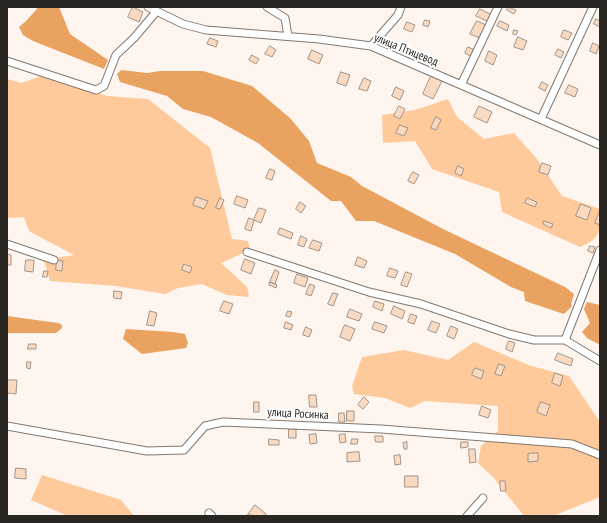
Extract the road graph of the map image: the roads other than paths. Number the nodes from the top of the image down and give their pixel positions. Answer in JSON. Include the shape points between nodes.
{"nodes":[{"id":1,"x":148,"y":7,"type":"edge"},
{"id":2,"x":267,"y":7,"type":"edge"},
{"id":3,"x":401,"y":7,"type":"edge"},
{"id":4,"x":498,"y":7,"type":"edge"},
{"id":5,"x":593,"y":7,"type":"edge"},
{"id":6,"x":156,"y":12,"type":"junction"},
{"id":7,"x":288,"y":36,"type":"junction"},
{"id":8,"x":371,"y":46,"type":"junction"},
{"id":9,"x":7,"y":61,"type":"edge"},
{"id":10,"x":461,"y":85,"type":"junction"},
{"id":11,"x":540,"y":119,"type":"junction"},
{"id":12,"x":600,"y":145,"type":"edge"},
{"id":13,"x":7,"y":244,"type":"edge"},
{"id":14,"x":600,"y":250,"type":"edge"},
{"id":15,"x":247,"y":252,"type":"dead end"},
{"id":16,"x":54,"y":260,"type":"dead end"},
{"id":17,"x":564,"y":340,"type":"junction"},
{"id":18,"x":600,"y":361,"type":"edge"},
{"id":19,"x":7,"y":426,"type":"edge"},
{"id":20,"x":600,"y":455,"type":"edge"},
{"id":21,"x":483,"y":498,"type":"dead end"},
{"id":22,"x":467,"y":516,"type":"edge"}],
"edges":[{"from":1,"to":6,"type":"street","name":"улица Птицевод"},
{"from":2,"to":7,"type":"street","via":[[285,18]]},
{"from":3,"to":8,"type":"street","via":[[398,15]]},
{"from":4,"to":10,"type":"street"},
{"from":5,"to":11,"type":"street"},
{"from":6,"to":7,"type":"street","name":"улица Птицевод","via":[[183,24],[206,30]]},
{"from":6,"to":9,"type":"street","via":[[116,56],[104,86],[96,90]]},
{"from":7,"to":8,"type":"street","name":"улица Птицевод"},
{"from":8,"to":10,"type":"street","name":"улица Птицевод"},
{"from":10,"to":11,"type":"street","name":"улица Птицевод"},
{"from":11,"to":12,"type":"street","name":"улица Птицевод"},
{"from":13,"to":16,"type":"street"},
{"from":14,"to":17,"type":"street"},
{"from":15,"to":17,"type":"street","via":[[369,292],[421,304],[509,334],[534,340]]},
{"from":17,"to":18,"type":"street"},
{"from":19,"to":20,"type":"street","name":"улица Росинка","via":[[148,451],[184,450],[205,426],[223,422],[381,429],[572,444]]},
{"from":21,"to":22,"type":"street"}]}
